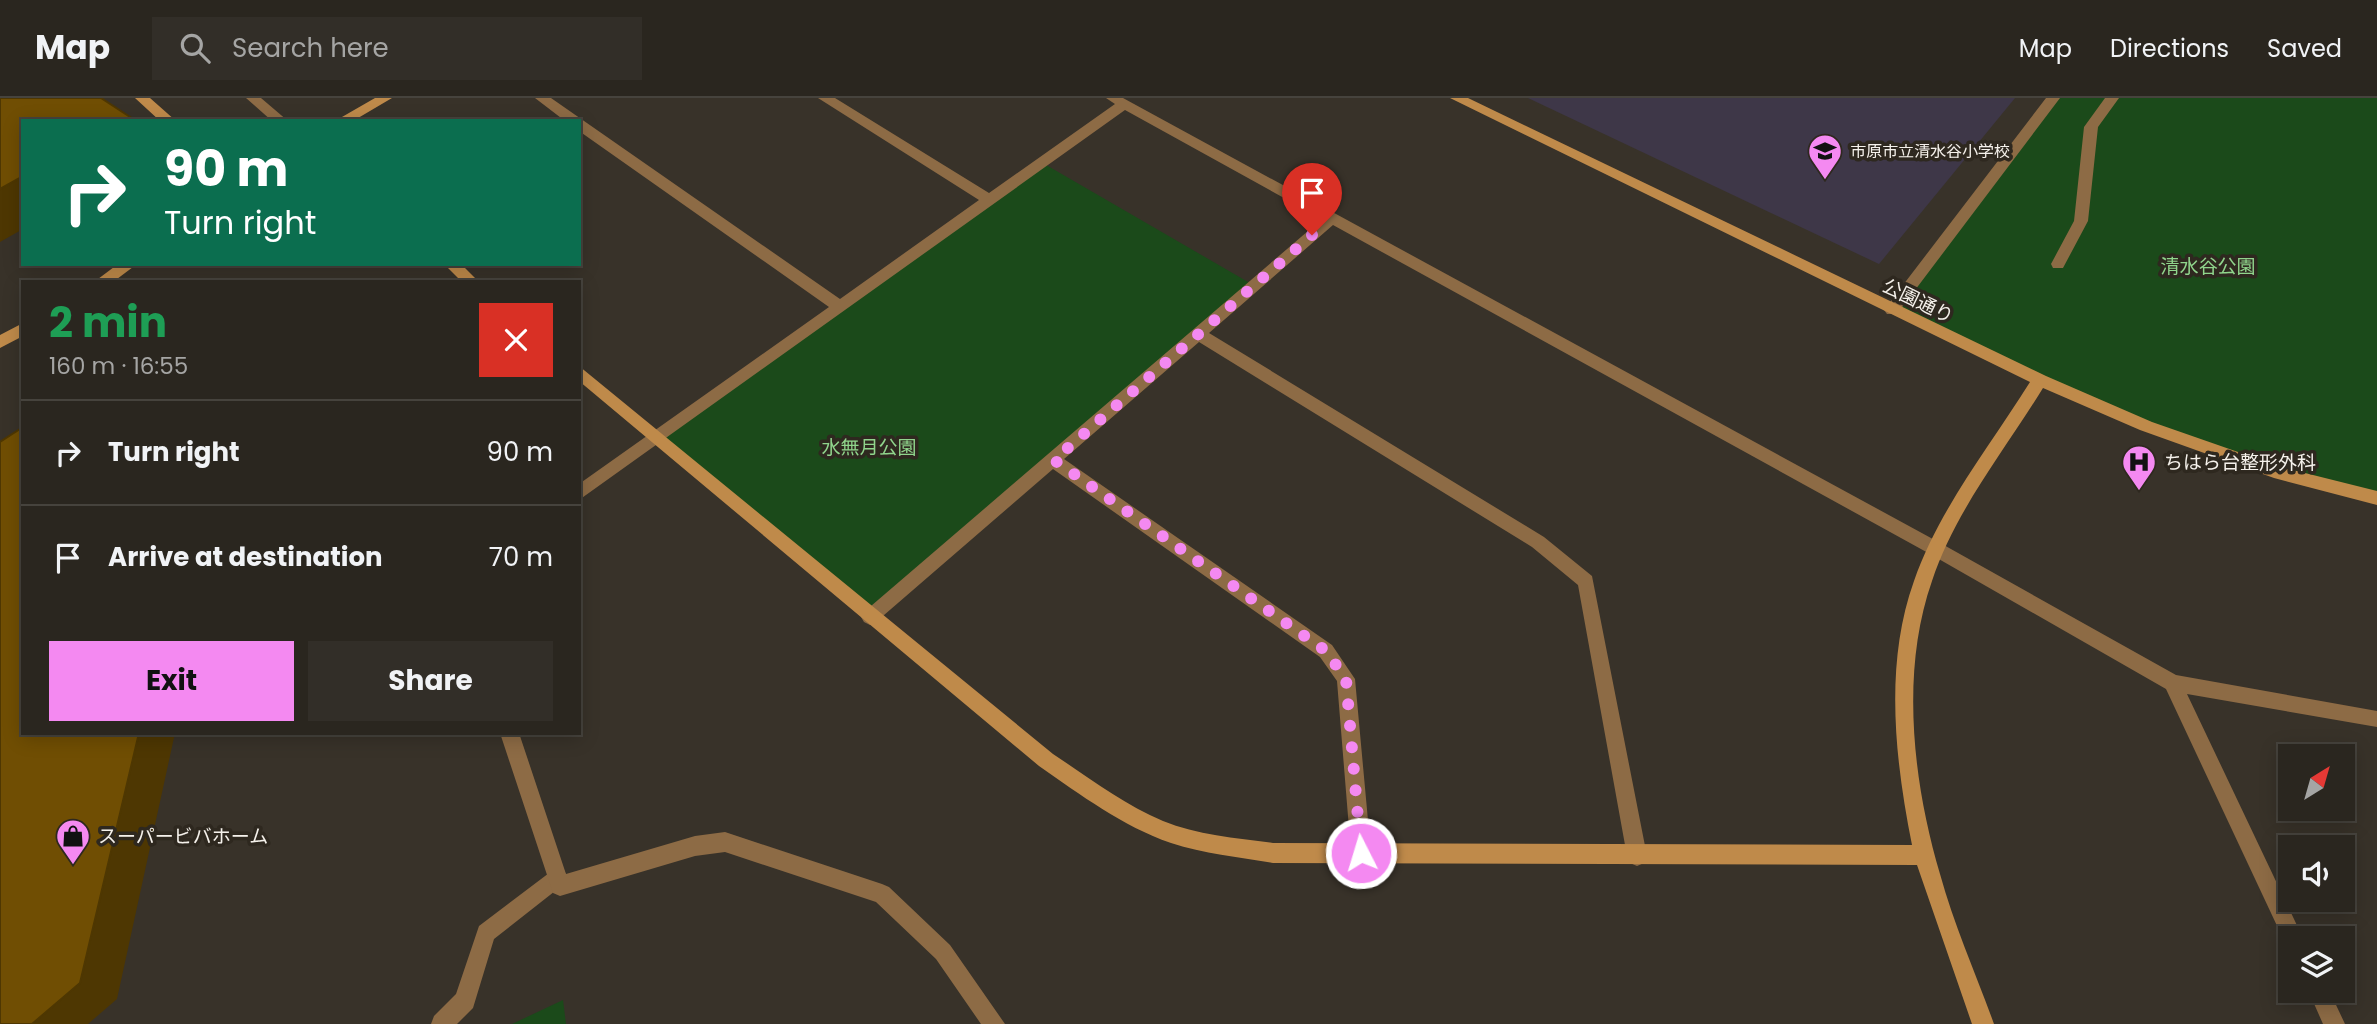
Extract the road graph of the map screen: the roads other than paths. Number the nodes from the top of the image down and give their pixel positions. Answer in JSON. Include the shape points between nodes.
{"nodes":[{"id":1,"x":142,"y":98,"type":"edge"},
{"id":2,"x":253,"y":98,"type":"edge"},
{"id":3,"x":385,"y":98,"type":"edge"},
{"id":4,"x":542,"y":98,"type":"edge"},
{"id":5,"x":825,"y":98,"type":"edge"},
{"id":6,"x":1457,"y":98,"type":"edge"},
{"id":7,"x":2053,"y":98,"type":"edge"},
{"id":8,"x":2112,"y":98,"type":"edge"},
{"id":9,"x":1119,"y":101,"type":"edge"},
{"id":10,"x":167,"y":119,"type":"edge"},
{"id":11,"x":279,"y":119,"type":"edge"},
{"id":12,"x":346,"y":119,"type":"edge"},
{"id":13,"x":571,"y":119,"type":"edge"},
{"id":14,"x":581,"y":125,"type":"edge"},
{"id":15,"x":988,"y":199,"type":"junction"},
{"id":16,"x":1331,"y":219,"type":"junction"},
{"id":17,"x":2058,"y":264,"type":"dead end"},
{"id":18,"x":127,"y":266,"type":"edge"},
{"id":19,"x":453,"y":266,"type":"edge"},
{"id":20,"x":104,"y":280,"type":"edge"},
{"id":21,"x":470,"y":280,"type":"edge"},
{"id":22,"x":840,"y":307,"type":"junction"},
{"id":23,"x":1892,"y":310,"type":"junction"},
{"id":24,"x":21,"y":329,"type":"edge"},
{"id":25,"x":1199,"y":334,"type":"junction"},
{"id":26,"x":0,"y":342,"type":"edge"},
{"id":27,"x":581,"y":374,"type":"edge"},
{"id":28,"x":2040,"y":380,"type":"junction"},
{"id":29,"x":657,"y":439,"type":"junction"},
{"id":30,"x":1054,"y":460,"type":"junction"},
{"id":31,"x":581,"y":492,"type":"edge"},
{"id":32,"x":2377,"y":498,"type":"edge"},
{"id":33,"x":1936,"y":549,"type":"junction"},
{"id":34,"x":870,"y":617,"type":"junction"},
{"id":35,"x":2173,"y":683,"type":"junction"},
{"id":36,"x":2377,"y":719,"type":"edge"},
{"id":37,"x":510,"y":735,"type":"edge"},
{"id":38,"x":1361,"y":853,"type":"junction"},
{"id":39,"x":1924,"y":855,"type":"junction"},
{"id":40,"x":1637,"y":856,"type":"junction"},
{"id":41,"x":557,"y":877,"type":"junction"},
{"id":42,"x":2287,"y":926,"type":"edge"},
{"id":43,"x":2324,"y":1003,"type":"edge"},
{"id":44,"x":442,"y":1024,"type":"edge"},
{"id":45,"x":994,"y":1024,"type":"edge"},
{"id":46,"x":1983,"y":1024,"type":"edge"},
{"id":47,"x":2334,"y":1024,"type":"edge"}],
"edges":[{"from":1,"to":10,"type":"street"},
{"from":2,"to":11,"type":"street"},
{"from":3,"to":12,"type":"street"},
{"from":4,"to":13,"type":"street"},
{"from":5,"to":15,"type":"street"},
{"from":6,"to":23,"type":"street","name":"公園通り"},
{"from":7,"to":23,"type":"street"},
{"from":8,"to":17,"type":"street","via":[[2091,127],[2081,221]]},
{"from":9,"to":15,"type":"street"},
{"from":9,"to":16,"type":"street"},
{"from":14,"to":22,"type":"street"},
{"from":15,"to":22,"type":"street"},
{"from":16,"to":25,"type":"street"},
{"from":16,"to":33,"type":"street"},
{"from":18,"to":20,"type":"street"},
{"from":19,"to":21,"type":"street"},
{"from":22,"to":29,"type":"street"},
{"from":23,"to":28,"type":"street","name":"公園通り"},
{"from":24,"to":26,"type":"street"},
{"from":25,"to":30,"type":"street"},
{"from":25,"to":40,"type":"street","via":[[1538,542],[1586,581]]},
{"from":27,"to":29,"type":"street"},
{"from":28,"to":32,"type":"street","name":"公園通り","via":[[2146,426],[2280,473]]},
{"from":28,"to":33,"type":"street"},
{"from":29,"to":31,"type":"street"},
{"from":29,"to":34,"type":"street"},
{"from":30,"to":34,"type":"street"},
{"from":30,"to":38,"type":"street","via":[[1326,651],[1346,679]]},
{"from":33,"to":35,"type":"street"},
{"from":33,"to":39,"type":"street","via":[[1913,611],[1904,702],[1911,787]]},
{"from":34,"to":38,"type":"street","via":[[1046,760],[1113,805],[1158,828],[1273,853]]},
{"from":35,"to":36,"type":"street"},
{"from":35,"to":42,"type":"street"},
{"from":37,"to":41,"type":"street"},
{"from":38,"to":40,"type":"street"},
{"from":39,"to":40,"type":"street"},
{"from":39,"to":46,"type":"street"},
{"from":41,"to":44,"type":"street","via":[[486,933],[465,1000]]},
{"from":41,"to":45,"type":"street","via":[[560,886],[695,846],[725,842],[882,894],[943,953]]},
{"from":43,"to":47,"type":"street"}]}
